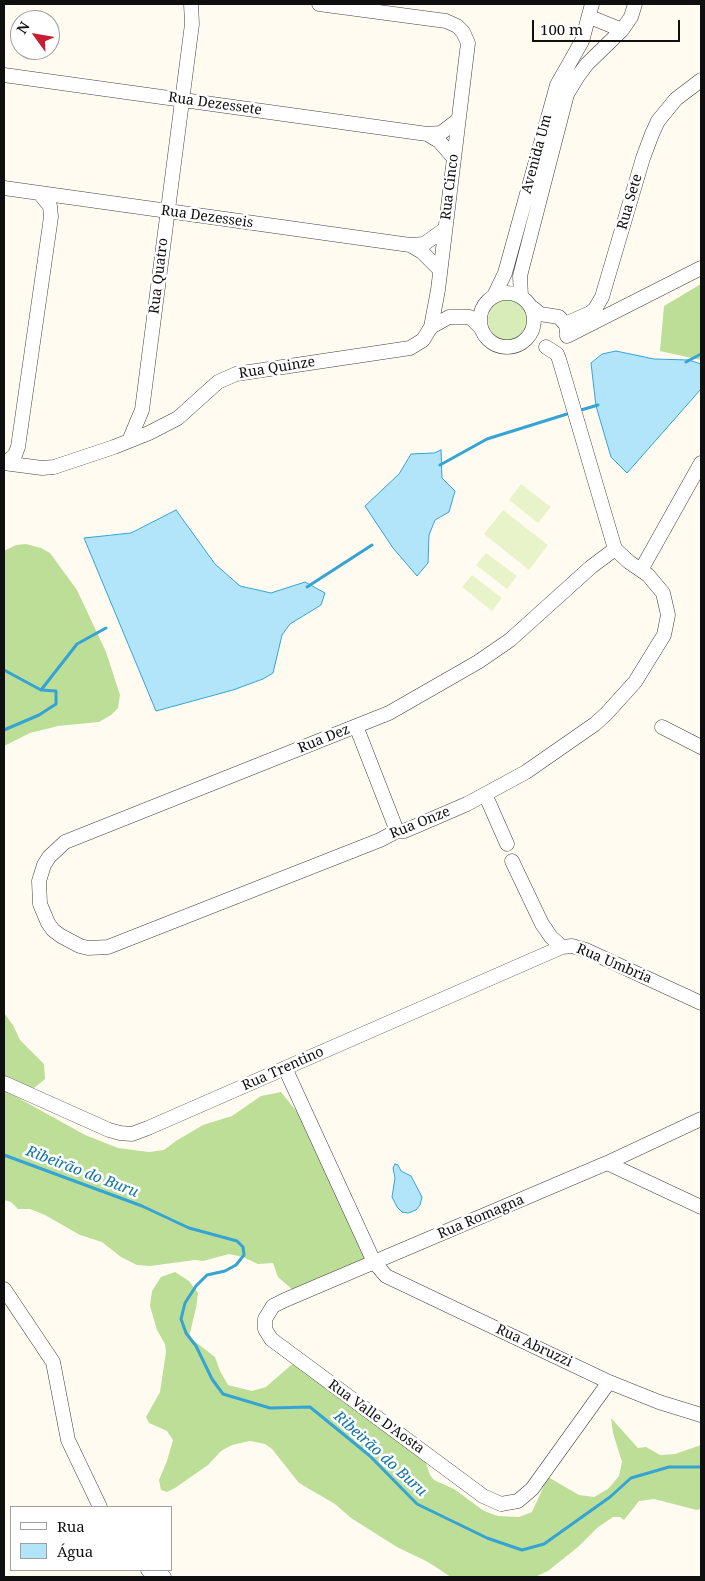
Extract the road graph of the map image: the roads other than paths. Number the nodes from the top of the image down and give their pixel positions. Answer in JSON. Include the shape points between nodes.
{"nodes":[{"id":1,"x":191,"y":4,"type":"edge"},
{"id":2,"x":203,"y":4,"type":"edge"},
{"id":3,"x":320,"y":4,"type":"edge"},
{"id":4,"x":635,"y":4,"type":"edge"},
{"id":5,"x":591,"y":10,"type":"edge"},
{"id":6,"x":192,"y":24,"type":"junction"},
{"id":7,"x":622,"y":30,"type":"junction"},
{"id":8,"x":4,"y":75,"type":"edge"},
{"id":9,"x":701,"y":80,"type":"edge"},
{"id":10,"x":182,"y":100,"type":"junction"},
{"id":11,"x":458,"y":120,"type":"junction"},
{"id":12,"x":427,"y":134,"type":"junction"},
{"id":13,"x":454,"y":158,"type":"junction"},
{"id":14,"x":4,"y":188,"type":"edge"},
{"id":15,"x":39,"y":193,"type":"junction"},
{"id":16,"x":68,"y":197,"type":"junction"},
{"id":17,"x":167,"y":211,"type":"junction"},
{"id":18,"x":50,"y":218,"type":"junction"},
{"id":19,"x":445,"y":230,"type":"junction"},
{"id":20,"x":410,"y":245,"type":"junction"},
{"id":21,"x":701,"y":268,"type":"edge"},
{"id":22,"x":440,"y":270,"type":"junction"},
{"id":23,"x":438,"y":290,"type":"junction"},
{"id":24,"x":494,"y":296,"type":"junction"},
{"id":25,"x":521,"y":296,"type":"junction"},
{"id":26,"x":484,"y":306,"type":"junction"},
{"id":27,"x":532,"y":308,"type":"junction"},
{"id":28,"x":548,"y":316,"type":"junction"},
{"id":29,"x":431,"y":327,"type":"junction"},
{"id":30,"x":481,"y":328,"type":"junction"},
{"id":31,"x":566,"y":334,"type":"junction"},
{"id":32,"x":423,"y":340,"type":"joint"},
{"id":33,"x":522,"y":343,"type":"junction"},
{"id":34,"x":544,"y":346,"type":"junction"},
{"id":35,"x":559,"y":359,"type":"junction"},
{"id":36,"x":142,"y":410,"type":"junction"},
{"id":37,"x":162,"y":426,"type":"junction"},
{"id":38,"x":129,"y":440,"type":"junction"},
{"id":39,"x":18,"y":448,"type":"junction"},
{"id":40,"x":4,"y":463,"type":"edge"},
{"id":41,"x":701,"y":463,"type":"edge"},
{"id":42,"x":30,"y":466,"type":"junction"},
{"id":43,"x":615,"y":548,"type":"junction"},
{"id":44,"x":641,"y":570,"type":"junction"},
{"id":45,"x":356,"y":726,"type":"junction"},
{"id":46,"x":662,"y":728,"type":"dead end"},
{"id":47,"x":701,"y":747,"type":"edge"},
{"id":48,"x":485,"y":794,"type":"junction"},
{"id":49,"x":397,"y":831,"type":"junction"},
{"id":50,"x":507,"y":844,"type":"dead end"},
{"id":51,"x":512,"y":861,"type":"dead end"},
{"id":52,"x":40,"y":904,"type":"joint"},
{"id":53,"x":562,"y":947,"type":"junction"},
{"id":54,"x":701,"y":1003,"type":"edge"},
{"id":55,"x":285,"y":1068,"type":"junction"},
{"id":56,"x":4,"y":1083,"type":"edge"},
{"id":57,"x":701,"y":1119,"type":"edge"},
{"id":58,"x":607,"y":1163,"type":"junction"},
{"id":59,"x":701,"y":1207,"type":"edge"},
{"id":60,"x":374,"y":1262,"type":"junction"},
{"id":61,"x":4,"y":1289,"type":"edge"},
{"id":62,"x":265,"y":1319,"type":"joint"},
{"id":63,"x":609,"y":1382,"type":"junction"},
{"id":64,"x":701,"y":1415,"type":"edge"},
{"id":65,"x":100,"y":1506,"type":"edge"},
{"id":66,"x":150,"y":1571,"type":"edge"},
{"id":67,"x":164,"y":1577,"type":"edge"}],
"edges":[{"from":1,"to":6,"type":"street","name":"Rua Quatro"},
{"from":2,"to":6,"type":"street","name":"Rua Quatro"},
{"from":3,"to":11,"type":"street","name":"Rua Cinco","via":[[446,21],[457,26],[468,42]]},
{"from":4,"to":7,"type":"street","name":"Avenida Um"},
{"from":5,"to":7,"type":"street","name":"Avenida Um"},
{"from":5,"to":24,"type":"street","name":"Avenida Um","via":[[582,41],[557,85],[505,273]]},
{"from":6,"to":10,"type":"street","name":"Rua Quatro"},
{"from":7,"to":25,"type":"street","name":"Avenida Um","via":[[588,64],[567,94],[520,276]]},
{"from":8,"to":10,"type":"street","name":"Rua Dezessete"},
{"from":9,"to":31,"type":"street","name":"Rua Sete","via":[[676,100],[658,121],[643,158],[602,297],[595,309]]},
{"from":10,"to":12,"type":"street","name":"Rua Dezessete"},
{"from":10,"to":17,"type":"street","name":"Rua Quatro"},
{"from":11,"to":12,"type":"street","name":"Rua Dezessete","via":[[441,133]]},
{"from":11,"to":13,"type":"street","name":"Rua Cinco"},
{"from":12,"to":13,"type":"street","via":[[438,140]]},
{"from":13,"to":19,"type":"street","name":"Rua Cinco"},
{"from":14,"to":15,"type":"street","name":"Rua Dezesseis"},
{"from":15,"to":16,"type":"street","name":"Rua Dezesseis"},
{"from":15,"to":18,"type":"street","via":[[50,206]]},
{"from":16,"to":17,"type":"street","name":"Rua Dezesseis"},
{"from":16,"to":18,"type":"street","via":[[56,207]]},
{"from":17,"to":20,"type":"street","name":"Rua Dezesseis"},
{"from":17,"to":36,"type":"street","name":"Rua Quatro"},
{"from":18,"to":39,"type":"street"},
{"from":19,"to":20,"type":"street","name":"Rua Dezesseis","via":[[424,244]]},
{"from":19,"to":22,"type":"street","name":"Rua Cinco"},
{"from":20,"to":22,"type":"street","name":"Rua Dezesseis"},
{"from":21,"to":31,"type":"street"},
{"from":22,"to":23,"type":"street","name":"Rua Cinco"},
{"from":23,"to":26,"type":"street","via":[[452,308],[470,310]]},
{"from":23,"to":29,"type":"street","name":"Rua Cinco"},
{"from":24,"to":25,"type":"street","via":[[513,293]]},
{"from":24,"to":26,"type":"street"},
{"from":25,"to":27,"type":"street"},
{"from":26,"to":30,"type":"street"},
{"from":27,"to":28,"type":"street"},
{"from":27,"to":33,"type":"street","via":[[534,325]]},
{"from":28,"to":31,"type":"street","via":[[559,317]]},
{"from":28,"to":34,"type":"street","via":[[536,331]]},
{"from":29,"to":30,"type":"street","via":[[449,317],[470,317]]},
{"from":29,"to":32,"type":"street","name":"Rua Cinco"},
{"from":30,"to":33,"type":"street","via":[[492,343],[501,347]]},
{"from":31,"to":34,"type":"street","via":[[556,347]]},
{"from":31,"to":35,"type":"street"},
{"from":32,"to":37,"type":"street","name":"Rua Quinze","via":[[410,348],[236,374],[218,382],[178,418]]},
{"from":33,"to":34,"type":"street","via":[[531,341]]},
{"from":34,"to":35,"type":"street"},
{"from":35,"to":43,"type":"street"},
{"from":36,"to":37,"type":"street","via":[[151,422]]},
{"from":36,"to":38,"type":"street","name":"Rua Quatro"},
{"from":37,"to":38,"type":"street","name":"Rua Quinze"},
{"from":38,"to":42,"type":"street","name":"Rua Quinze","via":[[54,467]]},
{"from":39,"to":40,"type":"street","via":[[15,455]]},
{"from":39,"to":42,"type":"street"},
{"from":40,"to":42,"type":"street","name":"Rua Quinze"},
{"from":41,"to":44,"type":"street"},
{"from":43,"to":44,"type":"street","name":"Rua Onze"},
{"from":43,"to":45,"type":"street","name":"Rua Dez","via":[[510,640],[478,662],[389,713]]},
{"from":44,"to":48,"type":"street","name":"Rua Onze","via":[[663,592],[668,615],[667,628],[660,643],[635,682],[594,724],[526,772]]},
{"from":45,"to":49,"type":"street"},
{"from":45,"to":52,"type":"street","name":"Rua Dez","via":[[65,842],[49,857],[42,872],[38,890]]},
{"from":46,"to":47,"type":"street"},
{"from":48,"to":49,"type":"street","name":"Rua Onze","via":[[416,826]]},
{"from":48,"to":50,"type":"street"},
{"from":49,"to":52,"type":"street","name":"Rua Onze","via":[[108,947],[88,948],[66,939],[53,930]]},
{"from":51,"to":53,"type":"street","name":"Rua Umbria","via":[[542,924]]},
{"from":53,"to":54,"type":"street","name":"Rua Umbria","via":[[586,950]]},
{"from":53,"to":55,"type":"street","name":"Rua Trentino"},
{"from":55,"to":56,"type":"street","name":"Rua Trentino","via":[[132,1134],[109,1130]]},
{"from":55,"to":60,"type":"street"},
{"from":57,"to":58,"type":"street","name":"Rua Romagna"},
{"from":58,"to":59,"type":"street"},
{"from":58,"to":60,"type":"street","name":"Rua Romagna"},
{"from":60,"to":62,"type":"street","name":"Rua Romagna","via":[[273,1306]]},
{"from":60,"to":63,"type":"street","name":"Rua Abruzzi","via":[[386,1276]]},
{"from":61,"to":65,"type":"street","via":[[53,1362],[68,1440]]},
{"from":62,"to":63,"type":"street","name":"Rua Valle D'Aosta","via":[[265,1330],[271,1340],[483,1496],[501,1504],[518,1501],[532,1489]]},
{"from":63,"to":64,"type":"street","name":"Rua Abruzzi"},
{"from":66,"to":67,"type":"street"}]}
